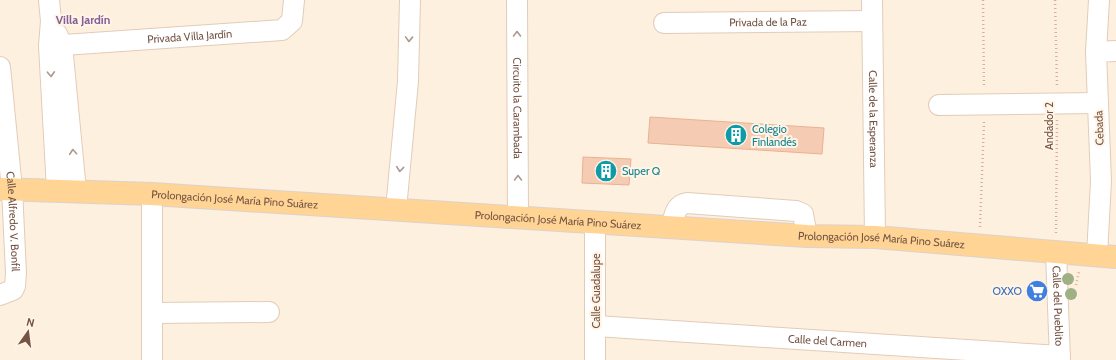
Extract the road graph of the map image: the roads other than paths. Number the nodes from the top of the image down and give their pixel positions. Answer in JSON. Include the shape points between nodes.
{"nodes":[{"id":1,"x":49,"y":0,"type":"edge"},
{"id":2,"x":294,"y":0,"type":"edge"},
{"id":3,"x":410,"y":0,"type":"edge"},
{"id":4,"x":517,"y":0,"type":"edge"},
{"id":5,"x":872,"y":0,"type":"edge"},
{"id":6,"x":1099,"y":0,"type":"edge"},
{"id":7,"x":872,"y":21,"type":"junction"},
{"id":8,"x":664,"y":23,"type":"dead end"},
{"id":9,"x":56,"y":45,"type":"junction"},
{"id":10,"x":1116,"y":51,"type":"edge"},
{"id":11,"x":1096,"y":52,"type":"junction"},
{"id":12,"x":0,"y":67,"type":"edge"},
{"id":13,"x":939,"y":105,"type":"dead end"},
{"id":14,"x":1105,"y":114,"type":"edge"},
{"id":15,"x":1109,"y":181,"type":"edge"},
{"id":16,"x":6,"y":189,"type":"edge"},
{"id":17,"x":67,"y":191,"type":"junction"},
{"id":18,"x":152,"y":194,"type":"junction"},
{"id":19,"x":396,"y":209,"type":"junction"},
{"id":20,"x":518,"y":217,"type":"junction"},
{"id":21,"x":596,"y":223,"type":"junction"},
{"id":22,"x":875,"y":237,"type":"junction"},
{"id":23,"x":1056,"y":252,"type":"junction"},
{"id":24,"x":1107,"y":256,"type":"edge"},
{"id":25,"x":0,"y":295,"type":"edge"},
{"id":26,"x":269,"y":312,"type":"dead end"},
{"id":27,"x":153,"y":313,"type":"junction"},
{"id":28,"x":596,"y":326,"type":"junction"},
{"id":29,"x":1060,"y":358,"type":"edge"},
{"id":30,"x":152,"y":360,"type":"edge"},
{"id":31,"x":595,"y":360,"type":"edge"}],
"edges":[{"from":1,"to":9,"type":"street"},
{"from":2,"to":9,"type":"street","name":"Privada Villa Jardín","via":[[292,21],[282,30]]},
{"from":3,"to":19,"type":"street","one_way":true,"via":[[408,81]]},
{"from":20,"to":4,"type":"street","name":"Circuito la Carambada","one_way":true},
{"from":5,"to":7,"type":"street","name":"Calle de la Esperanza"},
{"from":6,"to":11,"type":"street","name":"Cebada"},
{"from":7,"to":8,"type":"street","name":"Privada de la Paz"},
{"from":7,"to":22,"type":"street","name":"Calle de la Esperanza"},
{"from":9,"to":17,"type":"street"},
{"from":10,"to":11,"type":"street"},
{"from":11,"to":14,"type":"street","name":"Cebada"},
{"from":12,"to":16,"type":"street","name":"Calle Alfredo V. Bonfil"},
{"from":13,"to":14,"type":"street","via":[[1057,103]]},
{"from":14,"to":15,"type":"street","name":"Cebada"},
{"from":15,"to":24,"type":"street","name":"Cebada"},
{"from":16,"to":17,"type":"main road","name":"Prolongación José María Pino Suárez"},
{"from":16,"to":25,"type":"street","name":"Calle Alfredo V. Bonfil","via":[[16,280],[13,290]]},
{"from":17,"to":18,"type":"main road","name":"Prolongación José María Pino Suárez"},
{"from":18,"to":19,"type":"main road","name":"Prolongación José María Pino Suárez"},
{"from":18,"to":27,"type":"street"},
{"from":19,"to":20,"type":"main road","name":"Prolongación José María Pino Suárez"},
{"from":20,"to":21,"type":"main road","name":"Prolongación José María Pino Suárez"},
{"from":21,"to":22,"type":"main road","name":"Prolongación José María Pino Suárez","via":[[807,236]]},
{"from":21,"to":28,"type":"street","name":"Calle Guadalupe"},
{"from":22,"to":23,"type":"main road","name":"Prolongación José María Pino Suárez"},
{"from":23,"to":24,"type":"main road","name":"Prolongación José María Pino Suárez"},
{"from":23,"to":29,"type":"street","name":"Calle del Pueblito"},
{"from":26,"to":27,"type":"street"},
{"from":27,"to":30,"type":"street"},
{"from":28,"to":29,"type":"street","name":"Calle del Carmen"},
{"from":28,"to":31,"type":"street","name":"Calle Guadalupe"}]}
